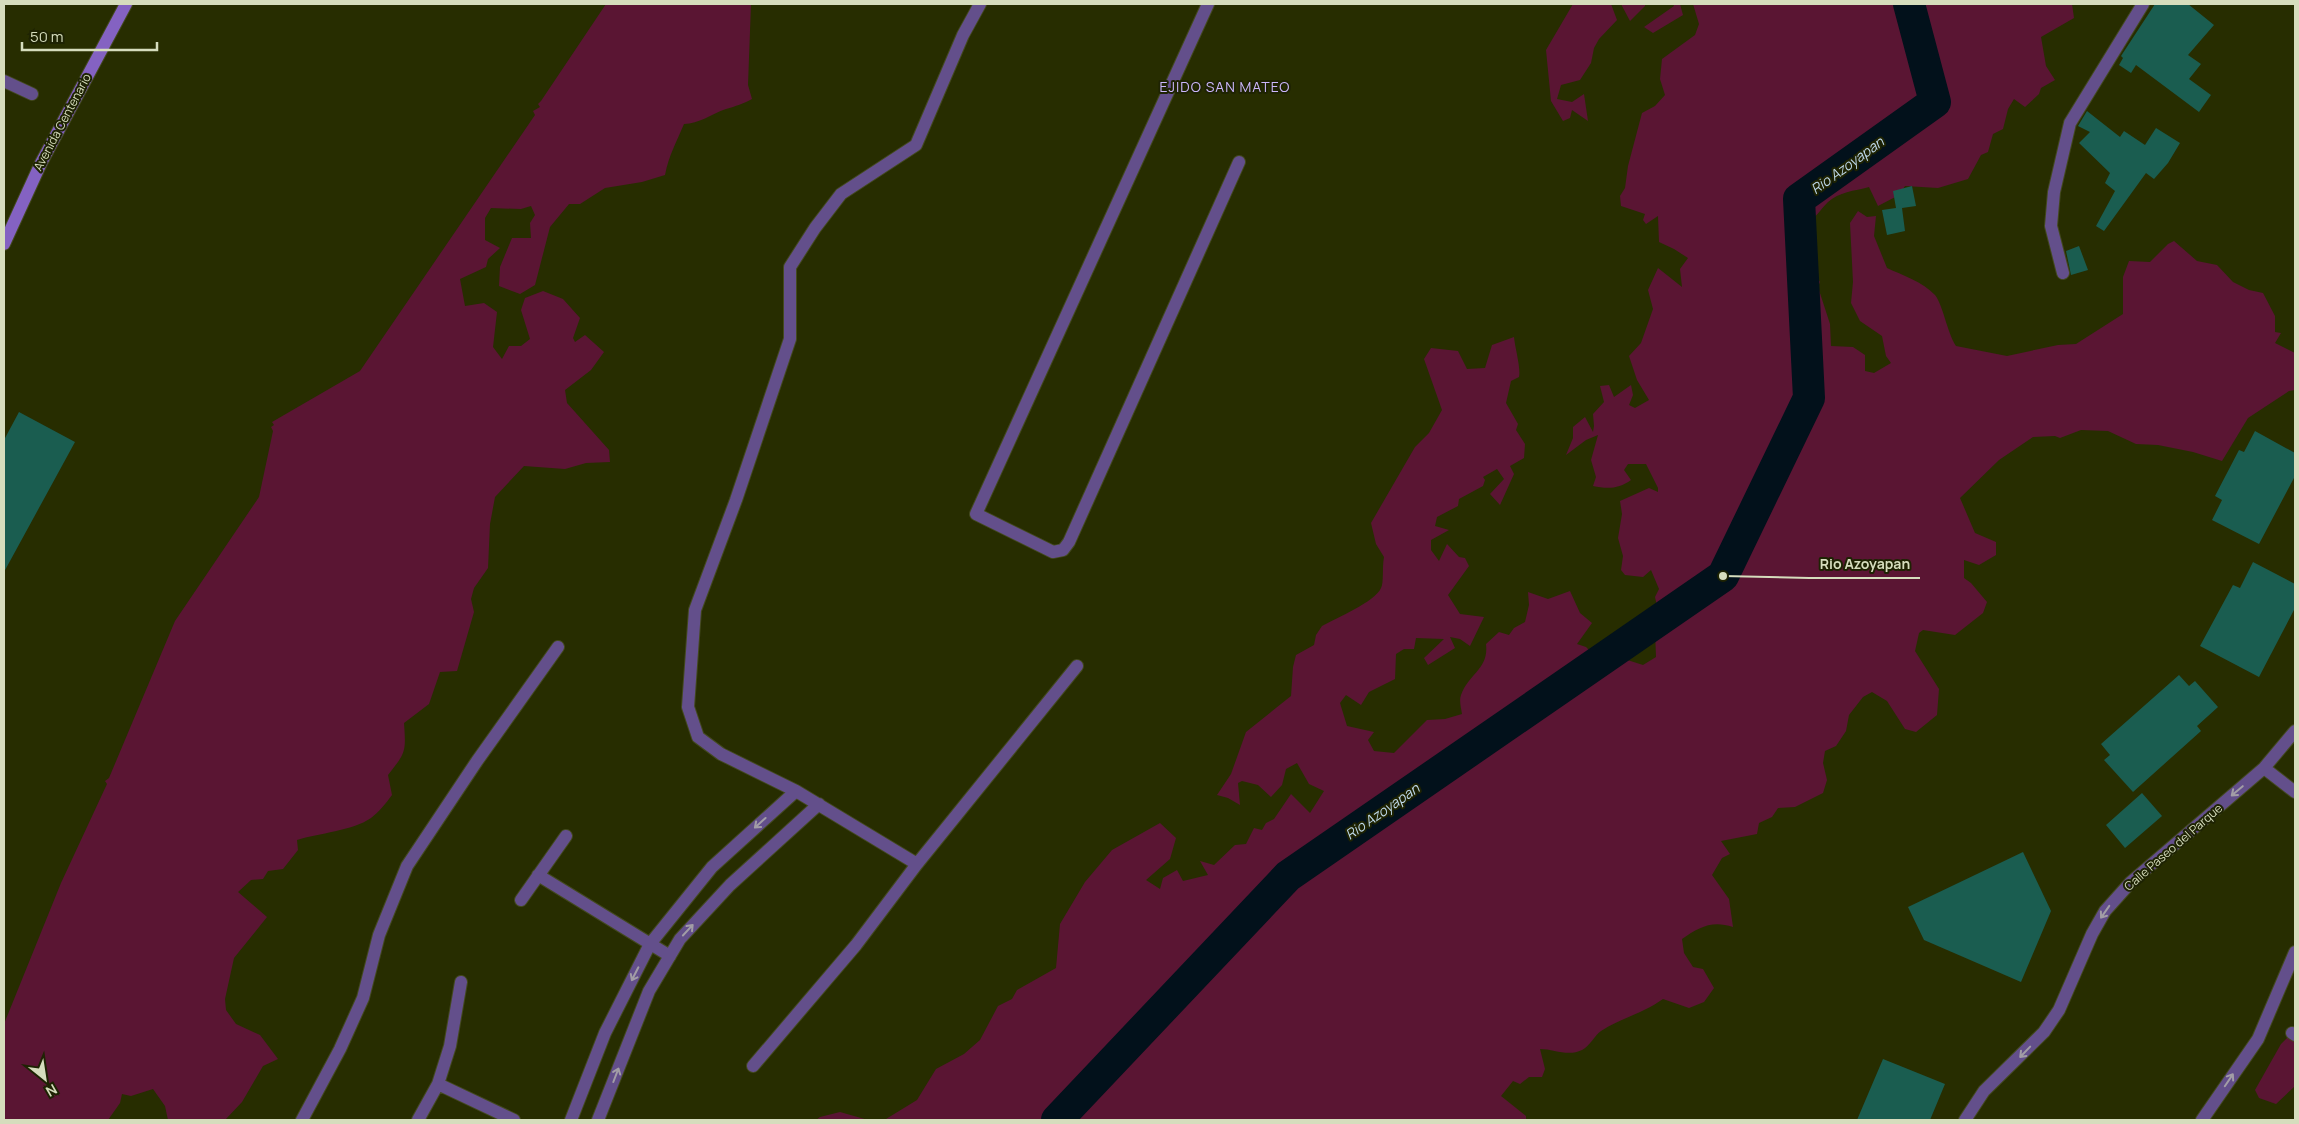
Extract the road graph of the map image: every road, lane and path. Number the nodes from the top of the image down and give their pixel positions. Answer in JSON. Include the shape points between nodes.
{"nodes":[{"id":1,"x":126,"y":4,"type":"edge"},
{"id":2,"x":980,"y":4,"type":"edge"},
{"id":3,"x":1208,"y":4,"type":"edge"},
{"id":4,"x":2143,"y":4,"type":"edge"},
{"id":5,"x":4,"y":81,"type":"edge"},
{"id":6,"x":32,"y":94,"type":"dead end"},
{"id":7,"x":1239,"y":162,"type":"dead end"},
{"id":8,"x":4,"y":244,"type":"edge"},
{"id":9,"x":2063,"y":273,"type":"dead end"},
{"id":10,"x":558,"y":647,"type":"dead end"},
{"id":11,"x":1077,"y":666,"type":"dead end"},
{"id":12,"x":2295,"y":731,"type":"edge"},
{"id":13,"x":2264,"y":768,"type":"junction"},
{"id":14,"x":796,"y":791,"type":"junction"},
{"id":15,"x":2295,"y":792,"type":"edge"},
{"id":16,"x":819,"y":804,"type":"junction"},
{"id":17,"x":566,"y":836,"type":"dead end"},
{"id":18,"x":916,"y":864,"type":"junction"},
{"id":19,"x":538,"y":875,"type":"junction"},
{"id":20,"x":521,"y":900,"type":"dead end"},
{"id":21,"x":650,"y":944,"type":"junction"},
{"id":22,"x":2295,"y":952,"type":"edge"},
{"id":23,"x":670,"y":956,"type":"junction"},
{"id":24,"x":461,"y":982,"type":"dead end"},
{"id":25,"x":753,"y":1066,"type":"dead end"},
{"id":26,"x":438,"y":1084,"type":"junction"},
{"id":27,"x":302,"y":1120,"type":"edge"},
{"id":28,"x":418,"y":1120,"type":"edge"},
{"id":29,"x":514,"y":1120,"type":"edge"},
{"id":30,"x":571,"y":1120,"type":"edge"},
{"id":31,"x":598,"y":1120,"type":"edge"},
{"id":32,"x":1965,"y":1120,"type":"edge"},
{"id":33,"x":2202,"y":1120,"type":"edge"}],
"edges":[{"from":1,"to":8,"type":"main road","name":"Avenida Centenario","via":[[41,162]]},
{"from":2,"to":14,"type":"street","via":[[963,35],[916,145],[841,194],[790,267],[790,338],[695,610],[688,707],[698,736],[721,754]]},
{"from":3,"to":7,"type":"street","via":[[976,514],[1053,552],[1063,550],[1070,542]]},
{"from":4,"to":9,"type":"street","via":[[2070,123],[2054,192],[2051,226]]},
{"from":5,"to":6,"type":"street"},
{"from":10,"to":27,"type":"street","via":[[407,866],[379,935],[363,998]]},
{"from":11,"to":18,"type":"street"},
{"from":12,"to":13,"type":"street","name":"Calle Paseo del Parque"},
{"from":13,"to":15,"type":"street"},
{"from":13,"to":32,"type":"street","name":"Calle Paseo del Parque","one_way":true,"via":[[2131,882],[2104,911],[2059,1010],[2039,1038],[1984,1091]]},
{"from":14,"to":16,"type":"street"},
{"from":14,"to":21,"type":"street","one_way":true,"via":[[712,867]]},
{"from":16,"to":18,"type":"street"},
{"from":23,"to":16,"type":"street","one_way":true,"via":[[680,939],[730,885]]},
{"from":17,"to":19,"type":"street"},
{"from":18,"to":25,"type":"street","via":[[856,945]]},
{"from":19,"to":20,"type":"street"},
{"from":19,"to":21,"type":"street"},
{"from":21,"to":23,"type":"street"},
{"from":21,"to":30,"type":"street","one_way":true,"via":[[605,1033]]},
{"from":33,"to":22,"type":"street","one_way":true,"via":[[2258,1038]]},
{"from":31,"to":23,"type":"street","one_way":true,"via":[[649,991]]},
{"from":24,"to":26,"type":"street","via":[[450,1046]]},
{"from":26,"to":28,"type":"street"},
{"from":26,"to":29,"type":"street"}]}
